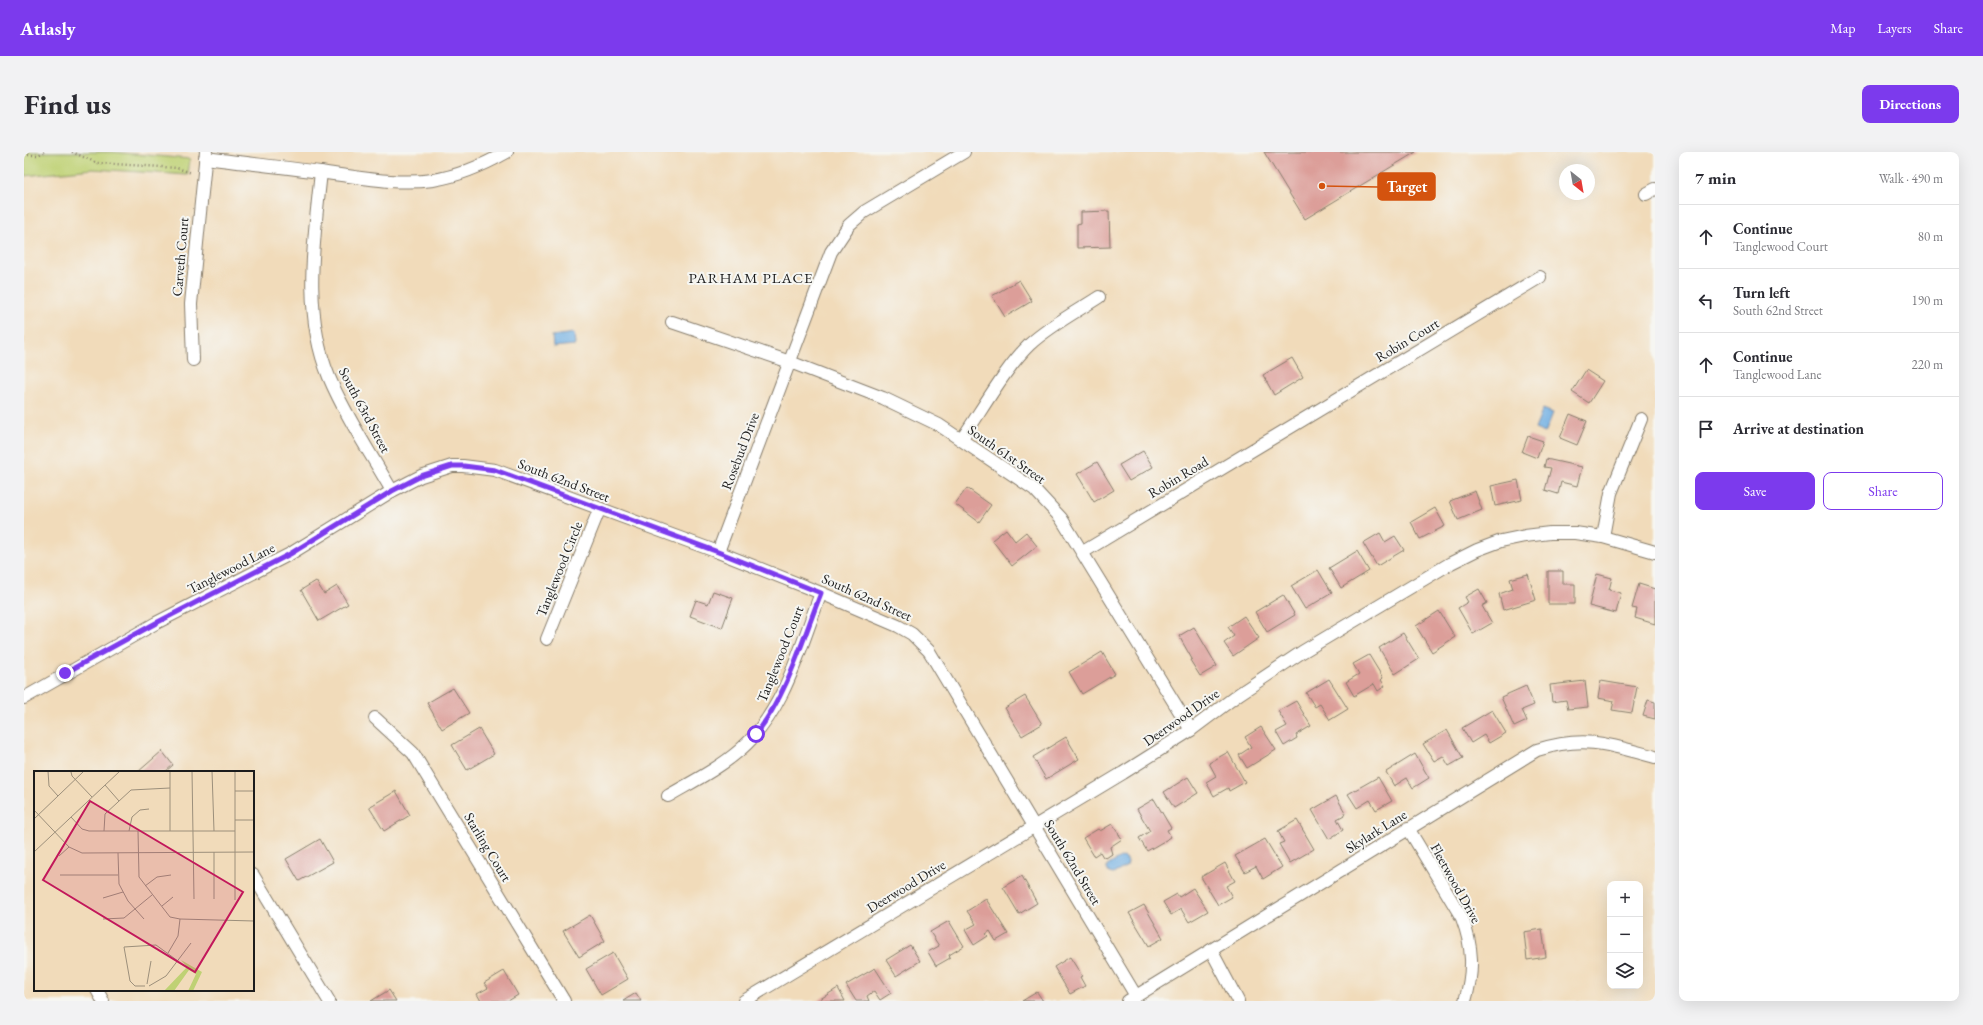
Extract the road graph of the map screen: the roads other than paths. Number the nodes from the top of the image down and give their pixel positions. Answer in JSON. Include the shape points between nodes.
{"nodes":[{"id":1,"x":506,"y":152,"type":"edge"},
{"id":2,"x":964,"y":152,"type":"edge"},
{"id":3,"x":206,"y":155,"type":"edge"},
{"id":4,"x":321,"y":172,"type":"junction"},
{"id":5,"x":1540,"y":277,"type":"dead end"},
{"id":6,"x":1099,"y":297,"type":"dead end"},
{"id":7,"x":672,"y":322,"type":"dead end"},
{"id":8,"x":193,"y":360,"type":"dead end"},
{"id":9,"x":790,"y":362,"type":"junction"},
{"id":10,"x":1641,"y":419,"type":"dead end"},
{"id":11,"x":1289,"y":429,"type":"joint"},
{"id":12,"x":962,"y":439,"type":"junction"},
{"id":13,"x":452,"y":466,"type":"joint"},
{"id":14,"x":392,"y":491,"type":"junction"},
{"id":15,"x":599,"y":510,"type":"junction"},
{"id":16,"x":1603,"y":537,"type":"junction"},
{"id":17,"x":718,"y":552,"type":"junction"},
{"id":18,"x":1083,"y":552,"type":"junction"},
{"id":19,"x":1655,"y":552,"type":"edge"},
{"id":20,"x":821,"y":593,"type":"junction"},
{"id":21,"x":547,"y":639,"type":"dead end"},
{"id":22,"x":24,"y":698,"type":"edge"},
{"id":23,"x":375,"y":718,"type":"dead end"},
{"id":24,"x":1191,"y":730,"type":"junction"},
{"id":25,"x":1655,"y":757,"type":"edge"},
{"id":26,"x":668,"y":796,"type":"dead end"},
{"id":27,"x":1034,"y":827,"type":"junction"},
{"id":28,"x":1408,"y":828,"type":"junction"},
{"id":29,"x":254,"y":877,"type":"edge"},
{"id":30,"x":1212,"y":950,"type":"junction"},
{"id":31,"x":97,"y":991,"type":"edge"},
{"id":32,"x":1132,"y":999,"type":"edge"},
{"id":33,"x":103,"y":1001,"type":"edge"},
{"id":34,"x":328,"y":1001,"type":"edge"},
{"id":35,"x":564,"y":1001,"type":"edge"},
{"id":36,"x":744,"y":1001,"type":"edge"},
{"id":37,"x":1238,"y":1001,"type":"edge"},
{"id":38,"x":1465,"y":1001,"type":"edge"}],
"edges":[{"from":1,"to":4,"type":"street","via":[[450,176],[431,180],[376,180]]},
{"from":2,"to":9,"type":"street","name":"Rosebud Drive","via":[[864,212],[849,225],[831,252]]},
{"from":3,"to":4,"type":"street"},
{"from":3,"to":8,"type":"street","name":"Carveth Court","via":[[191,304]]},
{"from":4,"to":14,"type":"street","name":"South 63rd Street","via":[[311,266],[312,298],[320,345],[329,376],[343,405]]},
{"from":5,"to":11,"type":"street","name":"Robin Court"},
{"from":6,"to":12,"type":"street","via":[[1049,328],[1030,345],[1013,364]]},
{"from":7,"to":9,"type":"street","name":"South 61st Street"},
{"from":9,"to":12,"type":"street","name":"South 61st Street","via":[[883,398]]},
{"from":9,"to":17,"type":"street","name":"Rosebud Drive"},
{"from":10,"to":16,"type":"street","via":[[1611,493]]},
{"from":11,"to":18,"type":"street","name":"Robin Road"},
{"from":12,"to":18,"type":"street","name":"South 61st Street","via":[[1034,489],[1061,518]]},
{"from":13,"to":14,"type":"street","name":"Tanglewood Lane","via":[[421,476]]},
{"from":13,"to":15,"type":"street","name":"South 62nd Street","via":[[495,470]]},
{"from":14,"to":22,"type":"street","name":"Tanglewood Lane","via":[[290,554],[156,623]]},
{"from":15,"to":17,"type":"street","name":"South 62nd Street"},
{"from":15,"to":21,"type":"street","name":"Tanglewood Circle"},
{"from":16,"to":19,"type":"street","name":"Deerwood Drive"},
{"from":16,"to":24,"type":"street","name":"Deerwood Drive","via":[[1550,533],[1500,541],[1477,550],[1302,652]]},
{"from":17,"to":20,"type":"street","name":"South 62nd Street"},
{"from":18,"to":24,"type":"street","name":"South 61st Street"},
{"from":20,"to":26,"type":"street","name":"Tanglewood Court","via":[[781,696],[769,718],[739,751]]},
{"from":20,"to":27,"type":"street","name":"South 62nd Street","via":[[898,626],[921,642],[929,651]]},
{"from":23,"to":35,"type":"street","name":"Starling Court","via":[[413,753]]},
{"from":24,"to":27,"type":"street","name":"Deerwood Drive"},
{"from":25,"to":28,"type":"street","name":"Skylark Lane","via":[[1591,741],[1553,745],[1525,756]]},
{"from":27,"to":32,"type":"street","name":"South 62nd Street"},
{"from":27,"to":36,"type":"street","name":"Deerwood Drive"},
{"from":28,"to":30,"type":"street","name":"Skylark Lane"},
{"from":28,"to":38,"type":"street","name":"Fleetwood Drive","via":[[1462,918],[1468,934],[1472,968]]},
{"from":29,"to":34,"type":"street"},
{"from":30,"to":32,"type":"street","name":"Skylark Lane"},
{"from":30,"to":37,"type":"street"},
{"from":31,"to":33,"type":"street"}]}
